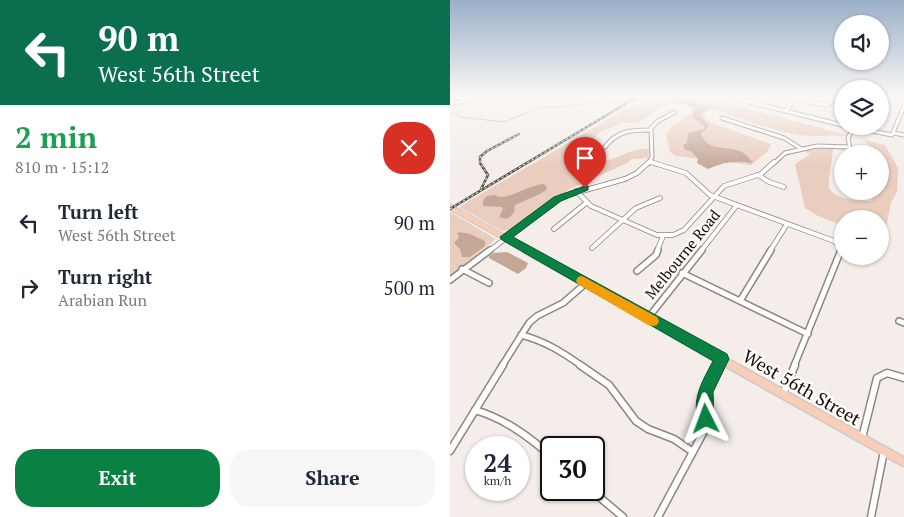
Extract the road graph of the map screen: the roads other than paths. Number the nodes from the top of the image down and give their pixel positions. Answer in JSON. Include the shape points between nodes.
{"nodes":[{"id":1,"x":659,"y":121,"type":"edge"},
{"id":2,"x":732,"y":121,"type":"edge"},
{"id":3,"x":898,"y":121,"type":"edge"},
{"id":4,"x":649,"y":130,"type":"junction"},
{"id":5,"x":894,"y":133,"type":"junction"},
{"id":6,"x":883,"y":135,"type":"edge"},
{"id":7,"x":904,"y":135,"type":"edge"},
{"id":8,"x":834,"y":146,"type":"edge"},
{"id":9,"x":605,"y":147,"type":"dead end"},
{"id":10,"x":800,"y":148,"type":"junction"},
{"id":11,"x":650,"y":162,"type":"junction"},
{"id":12,"x":758,"y":175,"type":"junction"},
{"id":13,"x":784,"y":187,"type":"dead end"},
{"id":14,"x":576,"y":191,"type":"junction"},
{"id":15,"x":714,"y":196,"type":"junction"},
{"id":16,"x":660,"y":198,"type":"dead end"},
{"id":17,"x":586,"y":203,"type":"junction"},
{"id":18,"x":737,"y":205,"type":"junction"},
{"id":19,"x":450,"y":207,"type":"edge"},
{"id":20,"x":623,"y":220,"type":"junction"},
{"id":21,"x":787,"y":224,"type":"junction"},
{"id":22,"x":554,"y":228,"type":"dead end"},
{"id":23,"x":663,"y":236,"type":"junction"},
{"id":24,"x":505,"y":237,"type":"junction"},
{"id":25,"x":592,"y":248,"type":"dead end"},
{"id":26,"x":462,"y":270,"type":"junction"},
{"id":27,"x":637,"y":271,"type":"dead end"},
{"id":28,"x":682,"y":273,"type":"junction"},
{"id":29,"x":450,"y":280,"type":"edge"},
{"id":30,"x":489,"y":283,"type":"dead end"},
{"id":31,"x":586,"y":283,"type":"junction"},
{"id":32,"x":740,"y":301,"type":"junction"},
{"id":33,"x":648,"y":318,"type":"junction"},
{"id":34,"x":808,"y":334,"type":"junction"},
{"id":35,"x":521,"y":335,"type":"junction"},
{"id":36,"x":722,"y":359,"type":"junction"},
{"id":37,"x":904,"y":378,"type":"edge"},
{"id":38,"x":783,"y":394,"type":"junction"},
{"id":39,"x":475,"y":410,"type":"junction"},
{"id":40,"x":862,"y":438,"type":"junction"},
{"id":41,"x":540,"y":447,"type":"edge"},
{"id":42,"x":450,"y":451,"type":"edge"},
{"id":43,"x":884,"y":451,"type":"junction"},
{"id":44,"x":693,"y":452,"type":"junction"},
{"id":45,"x":904,"y":462,"type":"edge"},
{"id":46,"x":604,"y":501,"type":"edge"},
{"id":47,"x":623,"y":517,"type":"edge"},
{"id":48,"x":658,"y":517,"type":"edge"},
{"id":49,"x":871,"y":517,"type":"edge"}],
"edges":[{"from":1,"to":4,"type":"street"},
{"from":2,"to":10,"type":"street","via":[[784,138]]},
{"from":3,"to":5,"type":"street"},
{"from":4,"to":9,"type":"street","via":[[619,132]]},
{"from":4,"to":11,"type":"street"},
{"from":5,"to":6,"type":"street"},
{"from":5,"to":7,"type":"street"},
{"from":8,"to":10,"type":"street"},
{"from":10,"to":12,"type":"street","via":[[781,155]]},
{"from":11,"to":14,"type":"street","via":[[620,180]]},
{"from":11,"to":15,"type":"street","via":[[686,173],[705,192]]},
{"from":12,"to":13,"type":"street"},
{"from":12,"to":15,"type":"street","via":[[729,183]]},
{"from":14,"to":17,"type":"street"},
{"from":14,"to":24,"type":"street","via":[[558,199]]},
{"from":15,"to":18,"type":"street"},
{"from":15,"to":23,"type":"street","via":[[683,231]]},
{"from":16,"to":20,"type":"street","via":[[639,206]]},
{"from":17,"to":20,"type":"street"},
{"from":17,"to":22,"type":"street"},
{"from":18,"to":21,"type":"street"},
{"from":18,"to":28,"type":"street","name":"Melbourne Road"},
{"from":19,"to":24,"type":"main road","name":"West 56th Street"},
{"from":20,"to":23,"type":"street"},
{"from":20,"to":25,"type":"street"},
{"from":21,"to":32,"type":"street"},
{"from":21,"to":34,"type":"street","via":[[834,241],[842,252]]},
{"from":23,"to":27,"type":"street","via":[[656,255]]},
{"from":24,"to":26,"type":"street"},
{"from":24,"to":31,"type":"main road","name":"West 56th Street"},
{"from":26,"to":29,"type":"street"},
{"from":26,"to":30,"type":"street"},
{"from":28,"to":32,"type":"street"},
{"from":28,"to":33,"type":"street","name":"Melbourne Road"},
{"from":31,"to":33,"type":"main road","name":"West 56th Street"},
{"from":31,"to":35,"type":"street","via":[[563,303],[534,318]]},
{"from":32,"to":34,"type":"street"},
{"from":33,"to":36,"type":"main road","name":"West 56th Street"},
{"from":34,"to":38,"type":"street"},
{"from":35,"to":39,"type":"street"},
{"from":35,"to":44,"type":"street","via":[[555,347],[609,385],[636,421]]},
{"from":36,"to":38,"type":"main road","name":"West 56th Street"},
{"from":36,"to":44,"type":"street","via":[[706,388],[705,424]]},
{"from":37,"to":40,"type":"street","via":[[886,373],[876,381]]},
{"from":38,"to":40,"type":"main road","name":"West 56th Street"},
{"from":39,"to":41,"type":"street","via":[[516,426]]},
{"from":39,"to":42,"type":"street"},
{"from":40,"to":43,"type":"main road","name":"West 56th Street"},
{"from":43,"to":45,"type":"main road","name":"West 56th Street"},
{"from":43,"to":49,"type":"street"},
{"from":44,"to":48,"type":"street"},
{"from":46,"to":47,"type":"street"}]}
